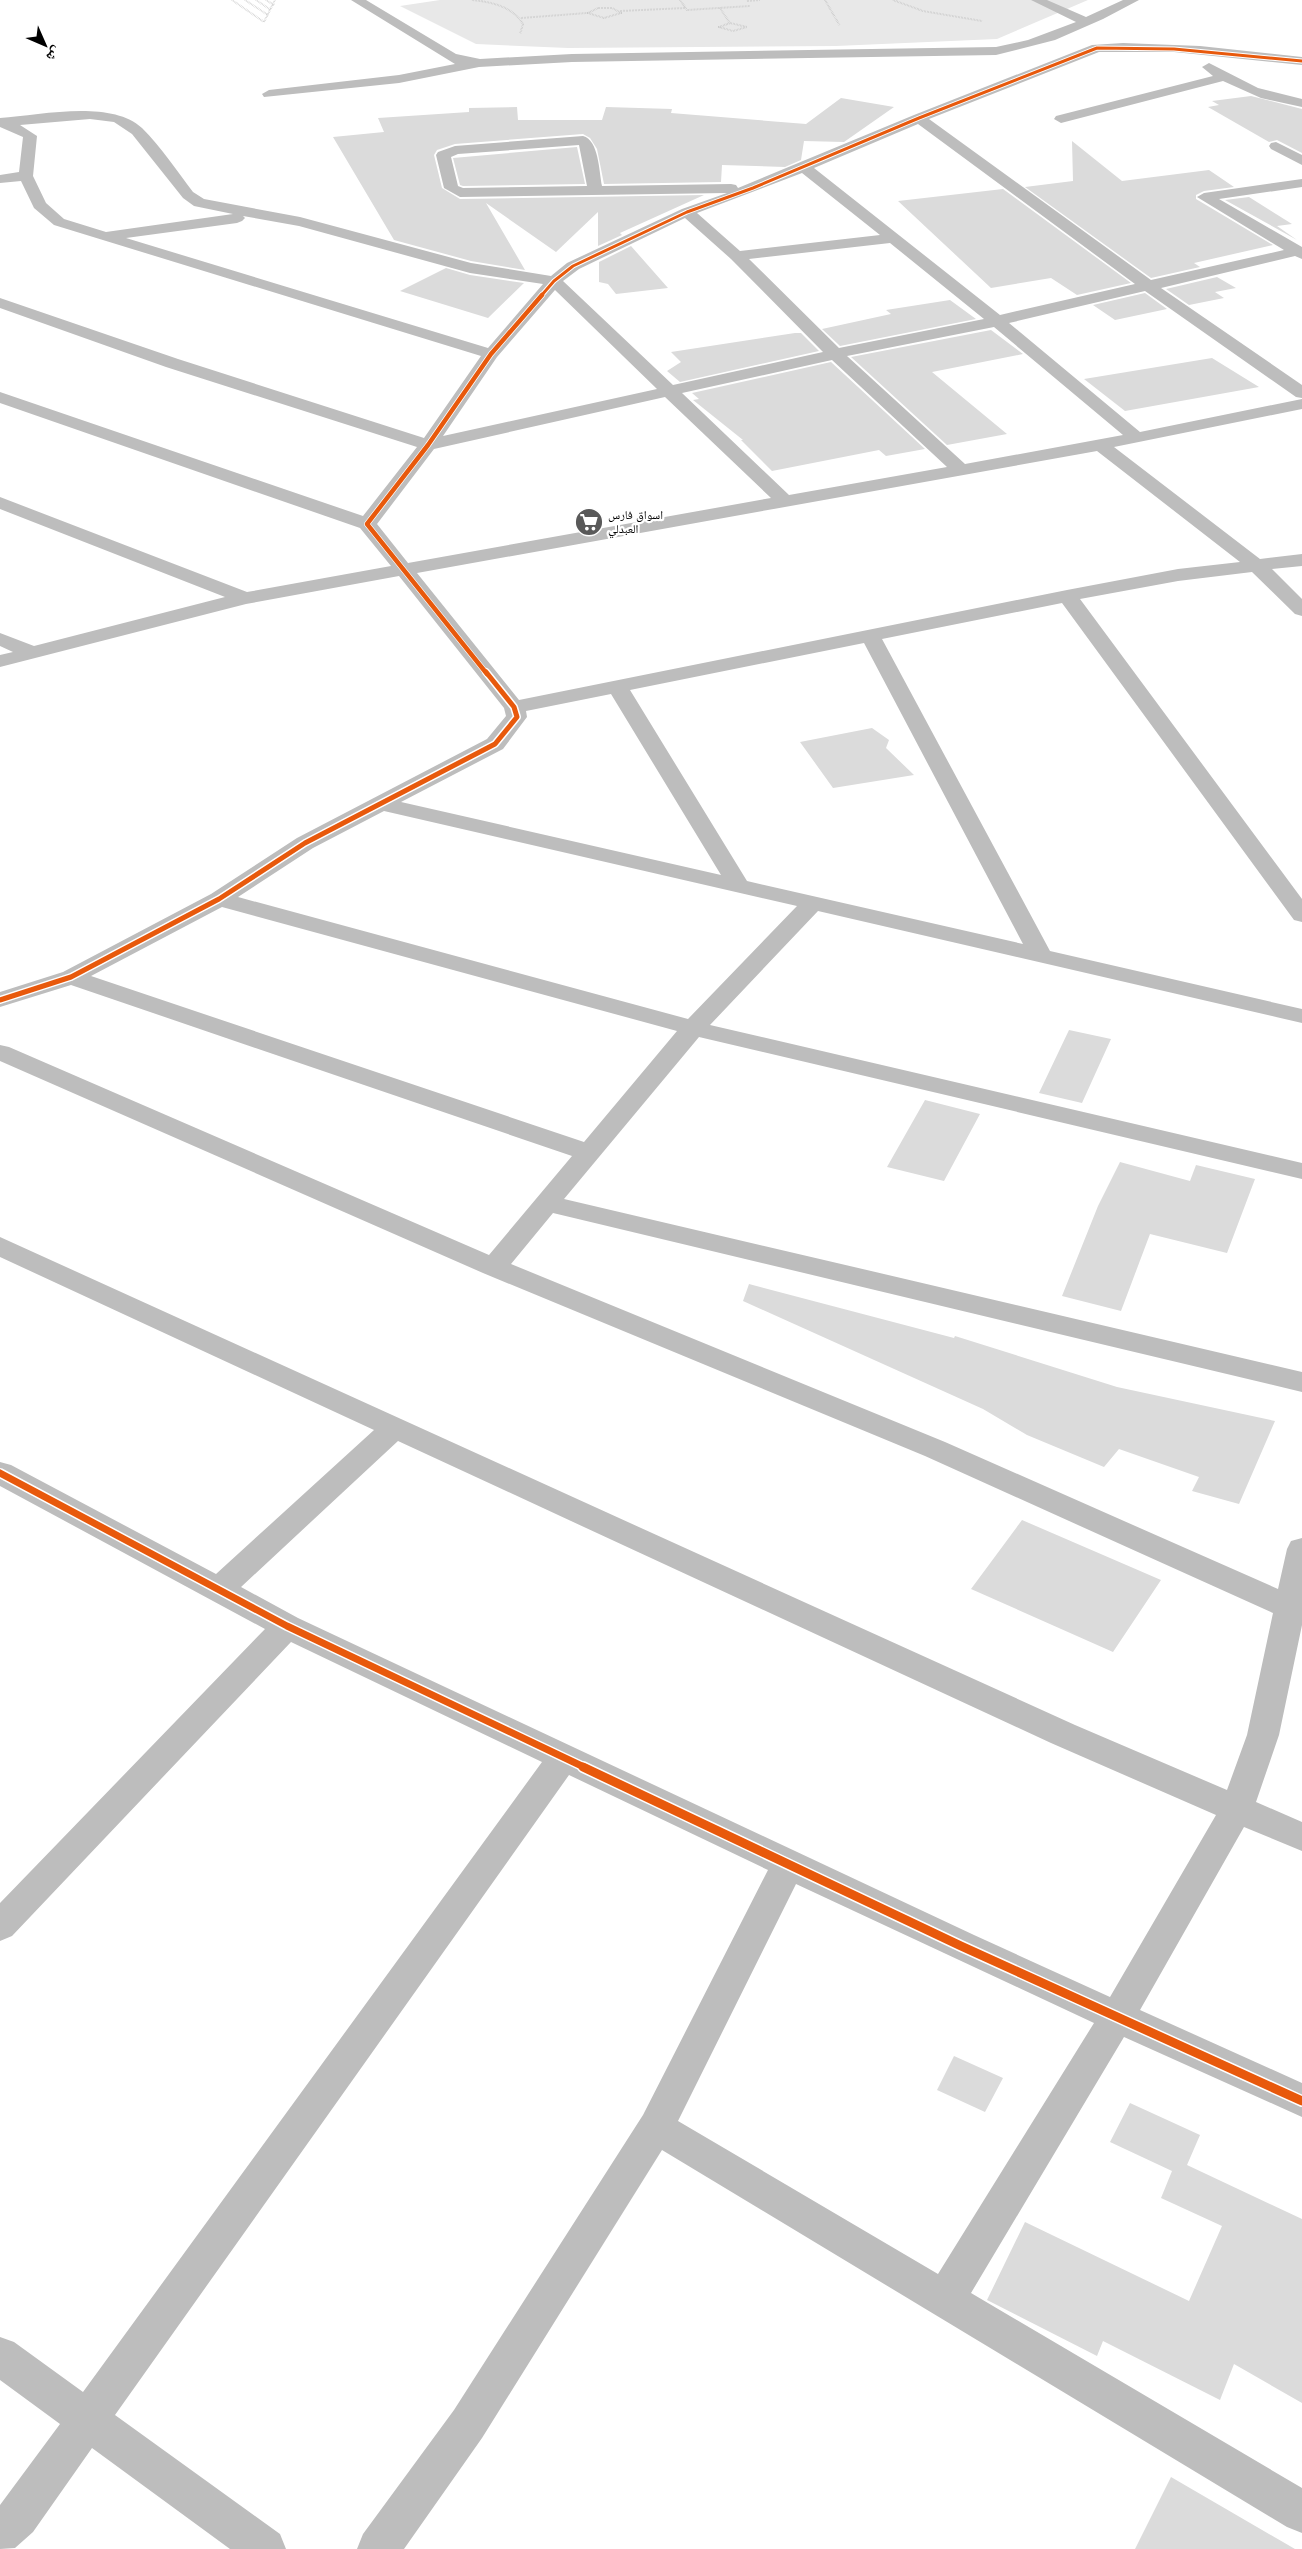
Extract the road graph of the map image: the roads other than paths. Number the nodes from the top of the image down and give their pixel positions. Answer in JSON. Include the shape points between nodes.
{"nodes":[{"id":1,"x":359,"y":0,"type":"edge"},
{"id":2,"x":1036,"y":0,"type":"edge"},
{"id":3,"x":1132,"y":0,"type":"edge"},
{"id":4,"x":1086,"y":22,"type":"junction"},
{"id":5,"x":1184,"y":49,"type":"junction"},
{"id":6,"x":1302,"y":61,"type":"edge"},
{"id":7,"x":480,"y":63,"type":"junction"},
{"id":8,"x":1224,"y":77,"type":"junction"},
{"id":9,"x":269,"y":94,"type":"dead end"},
{"id":10,"x":1302,"y":103,"type":"edge"},
{"id":11,"x":919,"y":118,"type":"junction"},
{"id":12,"x":1061,"y":119,"type":"dead end"},
{"id":13,"x":0,"y":122,"type":"edge"},
{"id":14,"x":1276,"y":146,"type":"dead end"},
{"id":15,"x":1302,"y":161,"type":"edge"},
{"id":16,"x":804,"y":167,"type":"junction"},
{"id":17,"x":26,"y":176,"type":"junction"},
{"id":18,"x":0,"y":179,"type":"edge"},
{"id":19,"x":1302,"y":183,"type":"edge"},
{"id":20,"x":753,"y":188,"type":"junction"},
{"id":21,"x":595,"y":189,"type":"junction"},
{"id":22,"x":687,"y":212,"type":"junction"},
{"id":23,"x":263,"y":215,"type":"junction"},
{"id":24,"x":102,"y":236,"type":"junction"},
{"id":25,"x":895,"y":238,"type":"junction"},
{"id":26,"x":1300,"y":253,"type":"edge"},
{"id":27,"x":737,"y":256,"type":"junction"},
{"id":28,"x":554,"y":282,"type":"junction"},
{"id":29,"x":1147,"y":285,"type":"junction"},
{"id":30,"x":0,"y":302,"type":"edge"},
{"id":31,"x":997,"y":321,"type":"junction"},
{"id":32,"x":491,"y":354,"type":"junction"},
{"id":33,"x":835,"y":354,"type":"junction"},
{"id":34,"x":669,"y":391,"type":"junction"},
{"id":35,"x":1302,"y":393,"type":"edge"},
{"id":36,"x":0,"y":398,"type":"edge"},
{"id":37,"x":1302,"y":404,"type":"edge"},
{"id":38,"x":1136,"y":437,"type":"junction"},
{"id":39,"x":428,"y":445,"type":"junction"},
{"id":40,"x":1100,"y":445,"type":"junction"},
{"id":41,"x":960,"y":469,"type":"junction"},
{"id":42,"x":783,"y":500,"type":"junction"},
{"id":43,"x":0,"y":503,"type":"edge"},
{"id":44,"x":367,"y":524,"type":"junction"},
{"id":45,"x":1302,"y":560,"type":"edge"},
{"id":46,"x":1257,"y":566,"type":"junction"},
{"id":47,"x":403,"y":569,"type":"junction"},
{"id":48,"x":1067,"y":596,"type":"junction"},
{"id":49,"x":245,"y":598,"type":"junction"},
{"id":50,"x":1302,"y":610,"type":"edge"},
{"id":51,"x":870,"y":636,"type":"junction"},
{"id":52,"x":0,"y":639,"type":"edge"},
{"id":53,"x":33,"y":653,"type":"junction"},
{"id":54,"x":0,"y":661,"type":"edge"},
{"id":55,"x":618,"y":686,"type":"junction"},
{"id":56,"x":514,"y":707,"type":"junction"},
{"id":57,"x":379,"y":803,"type":"junction"},
{"id":58,"x":739,"y":886,"type":"junction"},
{"id":59,"x":1292,"y":888,"type":"edge"},
{"id":60,"x":219,"y":899,"type":"junction"},
{"id":61,"x":813,"y":903,"type":"junction"},
{"id":62,"x":1302,"y":915,"type":"edge"},
{"id":63,"x":1040,"y":955,"type":"junction"},
{"id":64,"x":71,"y":976,"type":"junction"},
{"id":65,"x":0,"y":1000,"type":"edge"},
{"id":66,"x":1302,"y":1016,"type":"edge"},
{"id":67,"x":693,"y":1028,"type":"junction"},
{"id":68,"x":0,"y":1052,"type":"edge"},
{"id":69,"x":587,"y":1152,"type":"junction"},
{"id":70,"x":1302,"y":1171,"type":"edge"},
{"id":71,"x":546,"y":1203,"type":"junction"},
{"id":72,"x":0,"y":1246,"type":"edge"},
{"id":73,"x":493,"y":1267,"type":"junction"},
{"id":74,"x":1302,"y":1382,"type":"edge"},
{"id":75,"x":395,"y":1427,"type":"junction"},
{"id":76,"x":5,"y":1483,"type":"edge"},
{"id":77,"x":1302,"y":1549,"type":"edge"},
{"id":78,"x":219,"y":1589,"type":"junction"},
{"id":79,"x":1295,"y":1611,"type":"edge"},
{"id":80,"x":287,"y":1626,"type":"junction"},
{"id":81,"x":564,"y":1757,"type":"junction"},
{"id":82,"x":1237,"y":1809,"type":"junction"},
{"id":83,"x":1302,"y":1837,"type":"edge"},
{"id":84,"x":788,"y":1864,"type":"junction"},
{"id":85,"x":0,"y":1926,"type":"edge"},
{"id":86,"x":1117,"y":2017,"type":"junction"},
{"id":87,"x":1302,"y":2101,"type":"edge"},
{"id":88,"x":656,"y":2127,"type":"junction"},
{"id":89,"x":945,"y":2299,"type":"junction"},
{"id":90,"x":0,"y":2356,"type":"edge"},
{"id":91,"x":88,"y":2420,"type":"junction"},
{"id":92,"x":1302,"y":2512,"type":"edge"},
{"id":93,"x":0,"y":2533,"type":"edge"},
{"id":94,"x":265,"y":2549,"type":"edge"},
{"id":95,"x":378,"y":2549,"type":"edge"}],
"edges":[{"from":1,"to":7,"type":"street","via":[[451,57]]},
{"from":2,"to":4,"type":"street"},
{"from":3,"to":4,"type":"street"},
{"from":4,"to":7,"type":"street","via":[[1038,43],[972,53],[581,58]]},
{"from":5,"to":6,"type":"street"},
{"from":5,"to":8,"type":"street"},
{"from":5,"to":11,"type":"street","via":[[1097,48]]},
{"from":7,"to":9,"type":"street","via":[[399,79]]},
{"from":8,"to":10,"type":"street","via":[[1277,100]]},
{"from":8,"to":12,"type":"street"},
{"from":11,"to":16,"type":"street"},
{"from":11,"to":29,"type":"street"},
{"from":13,"to":17,"type":"street","via":[[30,136]]},
{"from":13,"to":23,"type":"street","via":[[90,116],[118,118],[137,131],[193,200],[208,206]]},
{"from":14,"to":15,"type":"street"},
{"from":16,"to":20,"type":"street"},
{"from":16,"to":25,"type":"street"},
{"from":17,"to":18,"type":"street"},
{"from":17,"to":24,"type":"street","via":[[39,205],[49,215]]},
{"from":19,"to":26,"type":"street","via":[[1204,197]]},
{"from":20,"to":21,"type":"street"},
{"from":20,"to":22,"type":"street"},
{"from":21,"to":21,"type":"street","via":[[456,192],[451,188],[444,155],[455,150],[582,140],[587,145]]},
{"from":22,"to":27,"type":"street"},
{"from":22,"to":28,"type":"street","via":[[573,266]]},
{"from":23,"to":24,"type":"street"},
{"from":23,"to":28,"type":"street","via":[[300,222],[452,264]]},
{"from":24,"to":32,"type":"street"},
{"from":25,"to":27,"type":"street"},
{"from":25,"to":31,"type":"street"},
{"from":26,"to":29,"type":"street"},
{"from":27,"to":33,"type":"street"},
{"from":28,"to":32,"type":"street"},
{"from":28,"to":34,"type":"street"},
{"from":29,"to":31,"type":"street"},
{"from":29,"to":35,"type":"street"},
{"from":30,"to":39,"type":"street","via":[[172,363]]},
{"from":31,"to":33,"type":"street"},
{"from":31,"to":38,"type":"street"},
{"from":32,"to":39,"type":"street"},
{"from":33,"to":34,"type":"street"},
{"from":33,"to":41,"type":"street"},
{"from":34,"to":39,"type":"street"},
{"from":34,"to":42,"type":"street"},
{"from":36,"to":44,"type":"street"},
{"from":37,"to":38,"type":"street"},
{"from":38,"to":40,"type":"street"},
{"from":39,"to":44,"type":"street"},
{"from":40,"to":41,"type":"street"},
{"from":40,"to":46,"type":"street"},
{"from":41,"to":42,"type":"street"},
{"from":42,"to":47,"type":"street"},
{"from":43,"to":49,"type":"street"},
{"from":44,"to":47,"type":"street"},
{"from":45,"to":46,"type":"street"},
{"from":46,"to":48,"type":"street"},
{"from":46,"to":50,"type":"street"},
{"from":47,"to":49,"type":"street"},
{"from":47,"to":56,"type":"street"},
{"from":48,"to":51,"type":"street"},
{"from":48,"to":59,"type":"street"},
{"from":49,"to":53,"type":"street"},
{"from":51,"to":55,"type":"street"},
{"from":51,"to":63,"type":"street"},
{"from":52,"to":53,"type":"street"},
{"from":53,"to":54,"type":"street"},
{"from":55,"to":56,"type":"street"},
{"from":55,"to":58,"type":"street"},
{"from":56,"to":57,"type":"street","via":[[517,717],[494,744]]},
{"from":57,"to":58,"type":"street"},
{"from":57,"to":60,"type":"street","via":[[305,843]]},
{"from":58,"to":61,"type":"street"},
{"from":59,"to":62,"type":"street"},
{"from":60,"to":64,"type":"street"},
{"from":60,"to":67,"type":"street"},
{"from":61,"to":63,"type":"street"},
{"from":61,"to":67,"type":"street"},
{"from":63,"to":66,"type":"street"},
{"from":64,"to":65,"type":"street"},
{"from":64,"to":69,"type":"street"},
{"from":67,"to":69,"type":"street"},
{"from":67,"to":70,"type":"street"},
{"from":68,"to":73,"type":"street"},
{"from":69,"to":71,"type":"street"},
{"from":71,"to":73,"type":"street"},
{"from":71,"to":74,"type":"street"},
{"from":72,"to":75,"type":"street"},
{"from":73,"to":79,"type":"street","via":[[935,1449]]},
{"from":75,"to":78,"type":"street"},
{"from":75,"to":82,"type":"street","via":[[1063,1734]]},
{"from":76,"to":78,"type":"street"},
{"from":77,"to":79,"type":"street"},
{"from":78,"to":80,"type":"street"},
{"from":79,"to":82,"type":"street","via":[[1263,1735]]},
{"from":80,"to":81,"type":"street"},
{"from":80,"to":85,"type":"street"},
{"from":81,"to":84,"type":"street"},
{"from":81,"to":91,"type":"street"},
{"from":82,"to":83,"type":"street"},
{"from":82,"to":86,"type":"street"},
{"from":84,"to":86,"type":"street"},
{"from":84,"to":88,"type":"street"},
{"from":86,"to":87,"type":"street"},
{"from":86,"to":89,"type":"street"},
{"from":88,"to":89,"type":"street"},
{"from":88,"to":95,"type":"street","via":[[468,2424]]},
{"from":89,"to":92,"type":"street"},
{"from":90,"to":91,"type":"street"},
{"from":91,"to":93,"type":"street","via":[[18,2517]]},
{"from":91,"to":94,"type":"street"}]}
